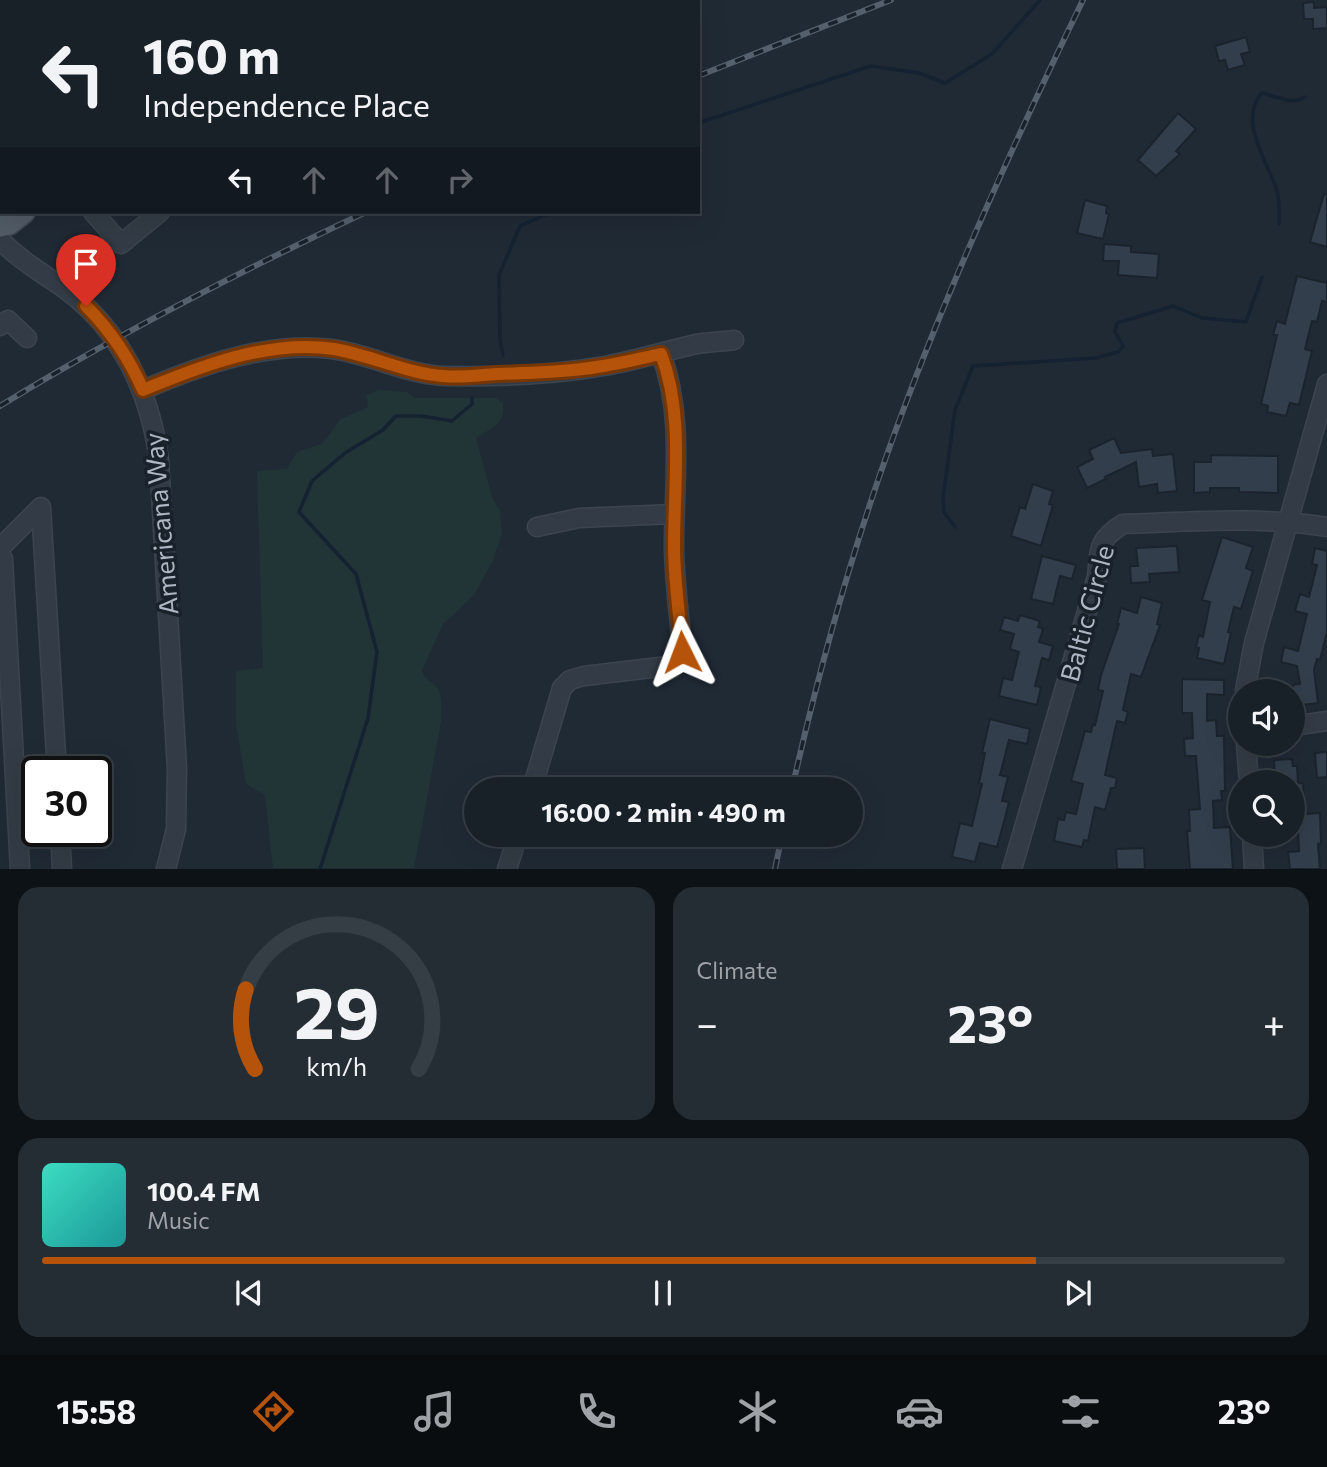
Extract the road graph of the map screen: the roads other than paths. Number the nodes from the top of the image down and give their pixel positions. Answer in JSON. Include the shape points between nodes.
{"nodes":[{"id":1,"x":20,"y":214,"type":"edge"},
{"id":2,"x":95,"y":214,"type":"edge"},
{"id":3,"x":158,"y":214,"type":"edge"},
{"id":4,"x":0,"y":225,"type":"edge"},
{"id":5,"x":0,"y":240,"type":"edge"},
{"id":6,"x":0,"y":327,"type":"edge"},
{"id":7,"x":27,"y":338,"type":"dead end"},
{"id":8,"x":734,"y":340,"type":"dead end"},
{"id":9,"x":661,"y":354,"type":"junction"},
{"id":10,"x":1327,"y":384,"type":"edge"},
{"id":11,"x":143,"y":390,"type":"junction"},
{"id":12,"x":674,"y":514,"type":"junction"},
{"id":13,"x":1288,"y":521,"type":"junction"},
{"id":14,"x":537,"y":527,"type":"dead end"},
{"id":15,"x":1327,"y":527,"type":"edge"},
{"id":16,"x":0,"y":548,"type":"edge"},
{"id":17,"x":0,"y":556,"type":"edge"},
{"id":18,"x":1247,"y":679,"type":"edge"},
{"id":19,"x":1327,"y":721,"type":"edge"},
{"id":20,"x":1305,"y":724,"type":"edge"},
{"id":21,"x":56,"y":756,"type":"edge"},
{"id":22,"x":536,"y":777,"type":"edge"},
{"id":23,"x":61,"y":847,"type":"edge"},
{"id":24,"x":514,"y":847,"type":"edge"},
{"id":25,"x":1253,"y":847,"type":"edge"},
{"id":26,"x":20,"y":869,"type":"edge"},
{"id":27,"x":62,"y":869,"type":"edge"},
{"id":28,"x":166,"y":869,"type":"edge"},
{"id":29,"x":508,"y":869,"type":"edge"},
{"id":30,"x":1012,"y":869,"type":"edge"},
{"id":31,"x":1254,"y":869,"type":"edge"}],
"edges":[{"from":1,"to":4,"type":"main road"},
{"from":2,"to":3,"type":"street","via":[[121,244]]},
{"from":5,"to":11,"type":"street","name":"Americana Way","via":[[104,324]]},
{"from":6,"to":7,"type":"street","via":[[8,320]]},
{"from":8,"to":9,"type":"street"},
{"from":9,"to":11,"type":"street","via":[[547,372],[442,376],[374,357],[292,348],[219,362]]},
{"from":9,"to":12,"type":"street","via":[[672,397],[677,483]]},
{"from":10,"to":13,"type":"street"},
{"from":11,"to":28,"type":"street","name":"Americana Way","via":[[159,460],[177,769],[176,828]]},
{"from":12,"to":14,"type":"street","via":[[579,518]]},
{"from":12,"to":22,"type":"street","via":[[682,652],[678,662],[570,680],[562,688]]},
{"from":13,"to":15,"type":"street","name":"Baltic Circle"},
{"from":13,"to":18,"type":"street"},
{"from":13,"to":30,"type":"street","name":"Baltic Circle","via":[[1123,524],[1107,533]]},
{"from":16,"to":21,"type":"street","via":[[41,507]]},
{"from":17,"to":26,"type":"street"},
{"from":19,"to":20,"type":"street"},
{"from":23,"to":27,"type":"street"},
{"from":24,"to":29,"type":"street"},
{"from":25,"to":31,"type":"street"}]}
